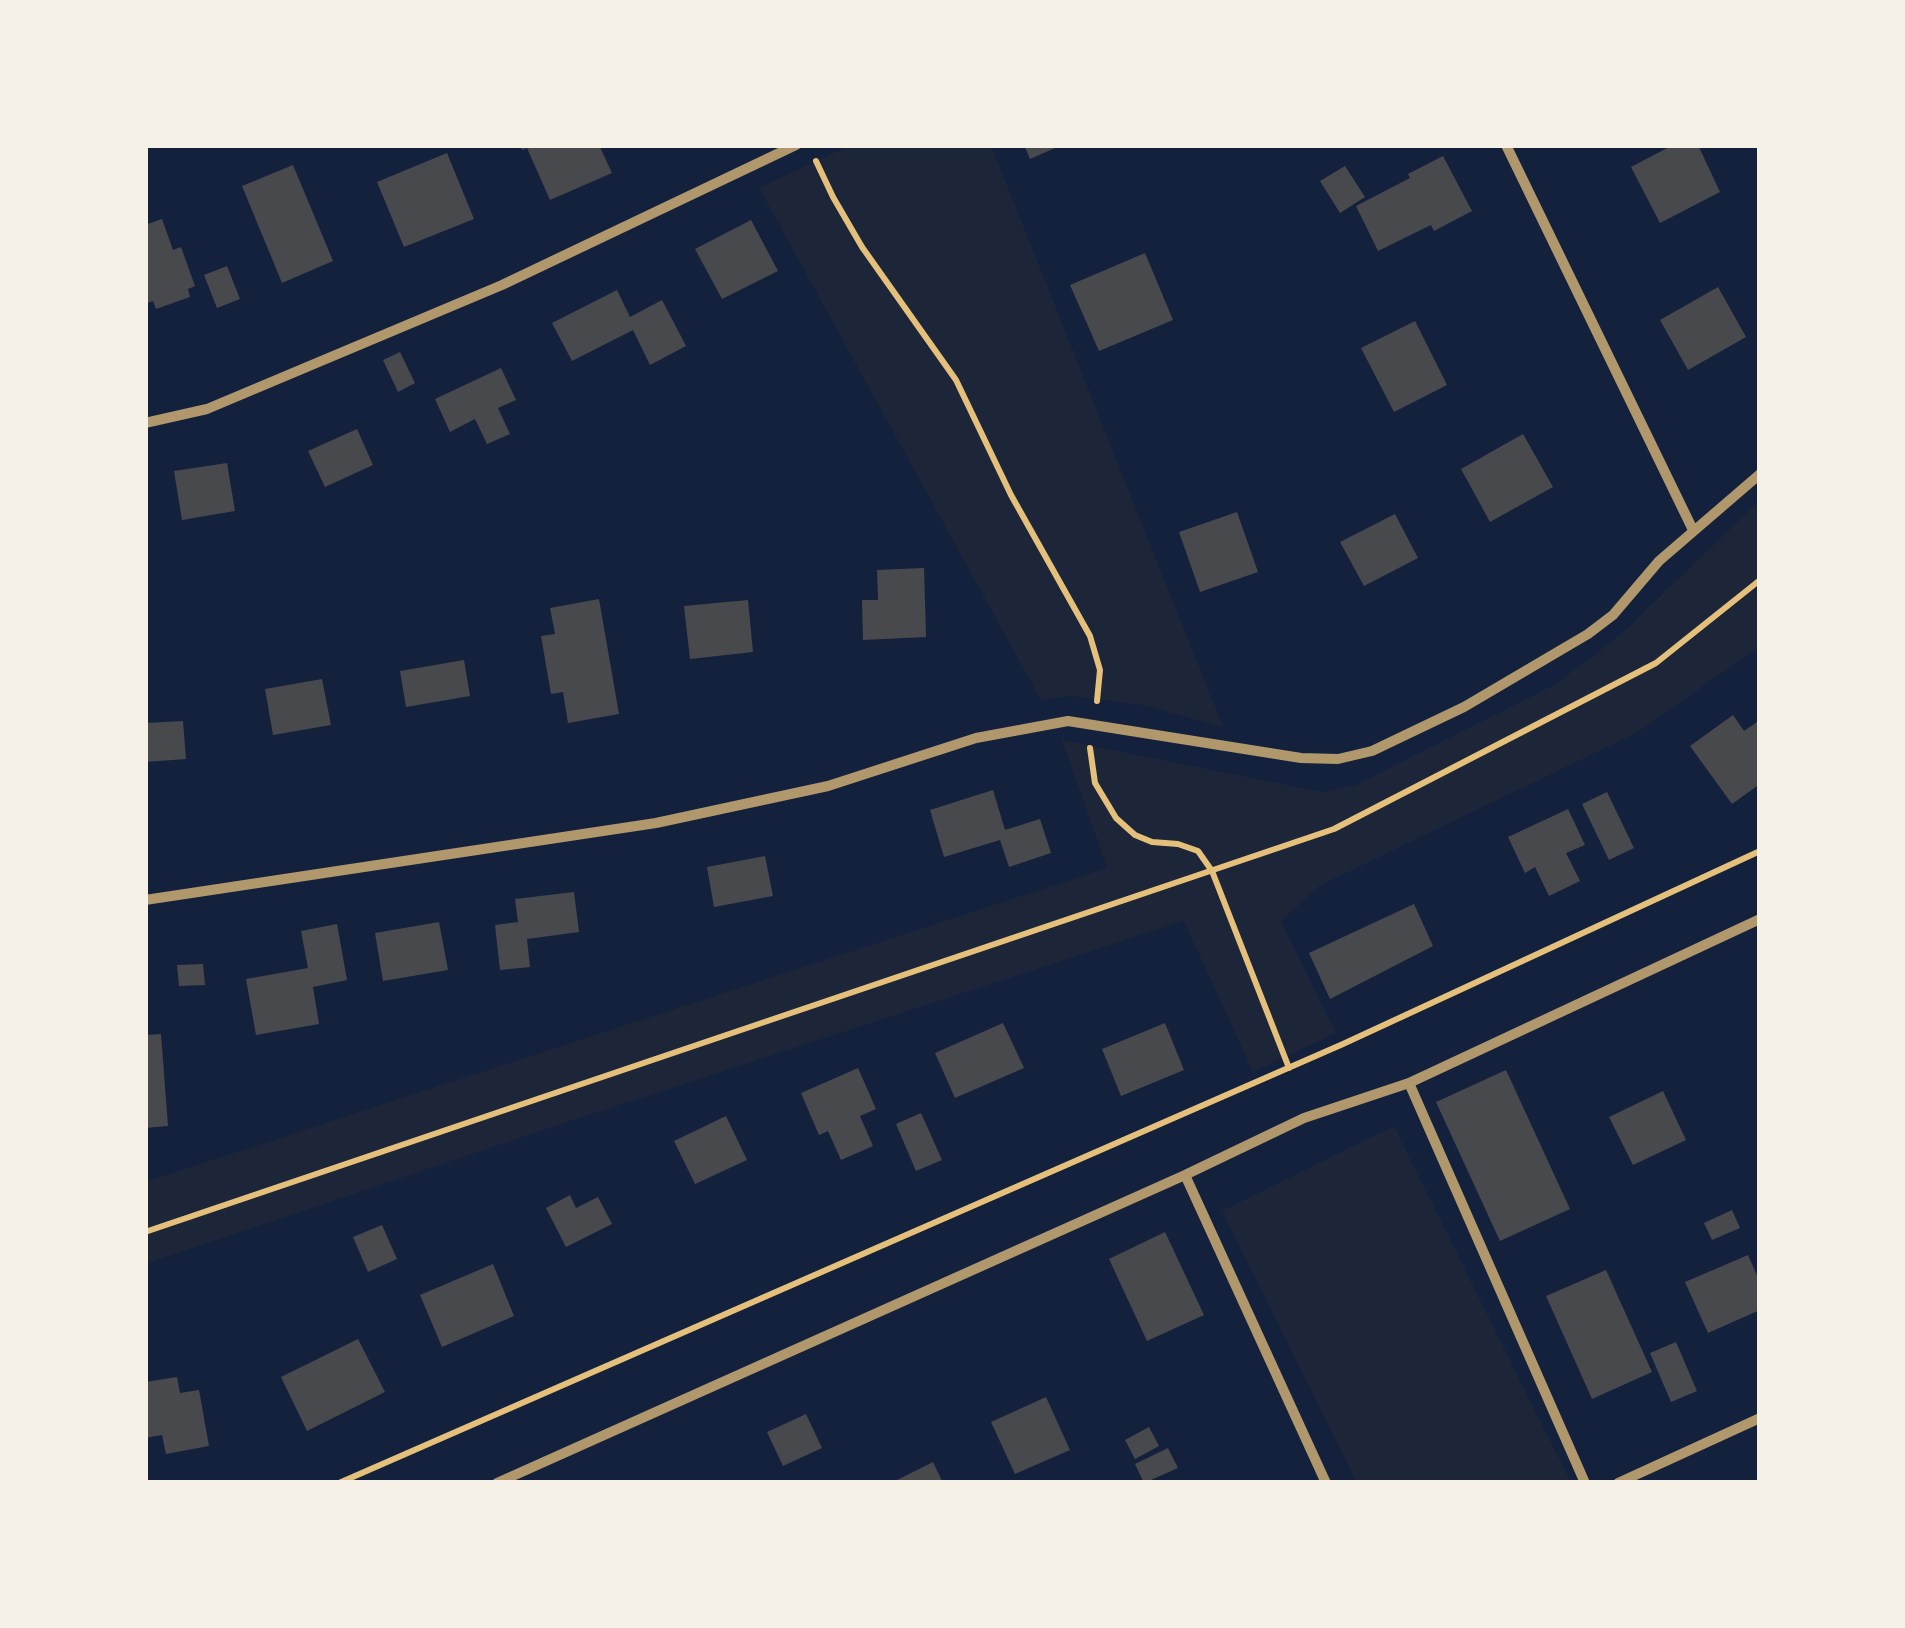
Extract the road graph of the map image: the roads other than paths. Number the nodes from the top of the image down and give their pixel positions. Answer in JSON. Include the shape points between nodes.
{"nodes":[{"id":1,"x":796,"y":145,"type":"edge"},
{"id":2,"x":1506,"y":145,"type":"edge"},
{"id":3,"x":145,"y":424,"type":"edge"},
{"id":4,"x":1760,"y":474,"type":"edge"},
{"id":5,"x":1693,"y":530,"type":"junction"},
{"id":6,"x":145,"y":900,"type":"edge"},
{"id":7,"x":1760,"y":919,"type":"edge"},
{"id":8,"x":1409,"y":1083,"type":"junction"},
{"id":9,"x":1186,"y":1175,"type":"junction"},
{"id":10,"x":1760,"y":1418,"type":"edge"},
{"id":11,"x":497,"y":1483,"type":"edge"},
{"id":12,"x":1326,"y":1483,"type":"edge"},
{"id":13,"x":1585,"y":1483,"type":"edge"},
{"id":14,"x":1618,"y":1483,"type":"edge"}],
"edges":[{"from":1,"to":3,"type":"street","via":[[484,292],[207,409]]},
{"from":2,"to":5,"type":"street"},
{"from":4,"to":5,"type":"street"},
{"from":5,"to":6,"type":"street","via":[[1588,634],[1464,708],[1372,752],[1301,758],[1068,721],[1017,728],[828,786],[656,824]]},
{"from":7,"to":8,"type":"street"},
{"from":8,"to":9,"type":"street","via":[[1304,1118]]},
{"from":8,"to":13,"type":"street"},
{"from":9,"to":11,"type":"street"},
{"from":9,"to":12,"type":"street"},
{"from":10,"to":14,"type":"street"}]}
